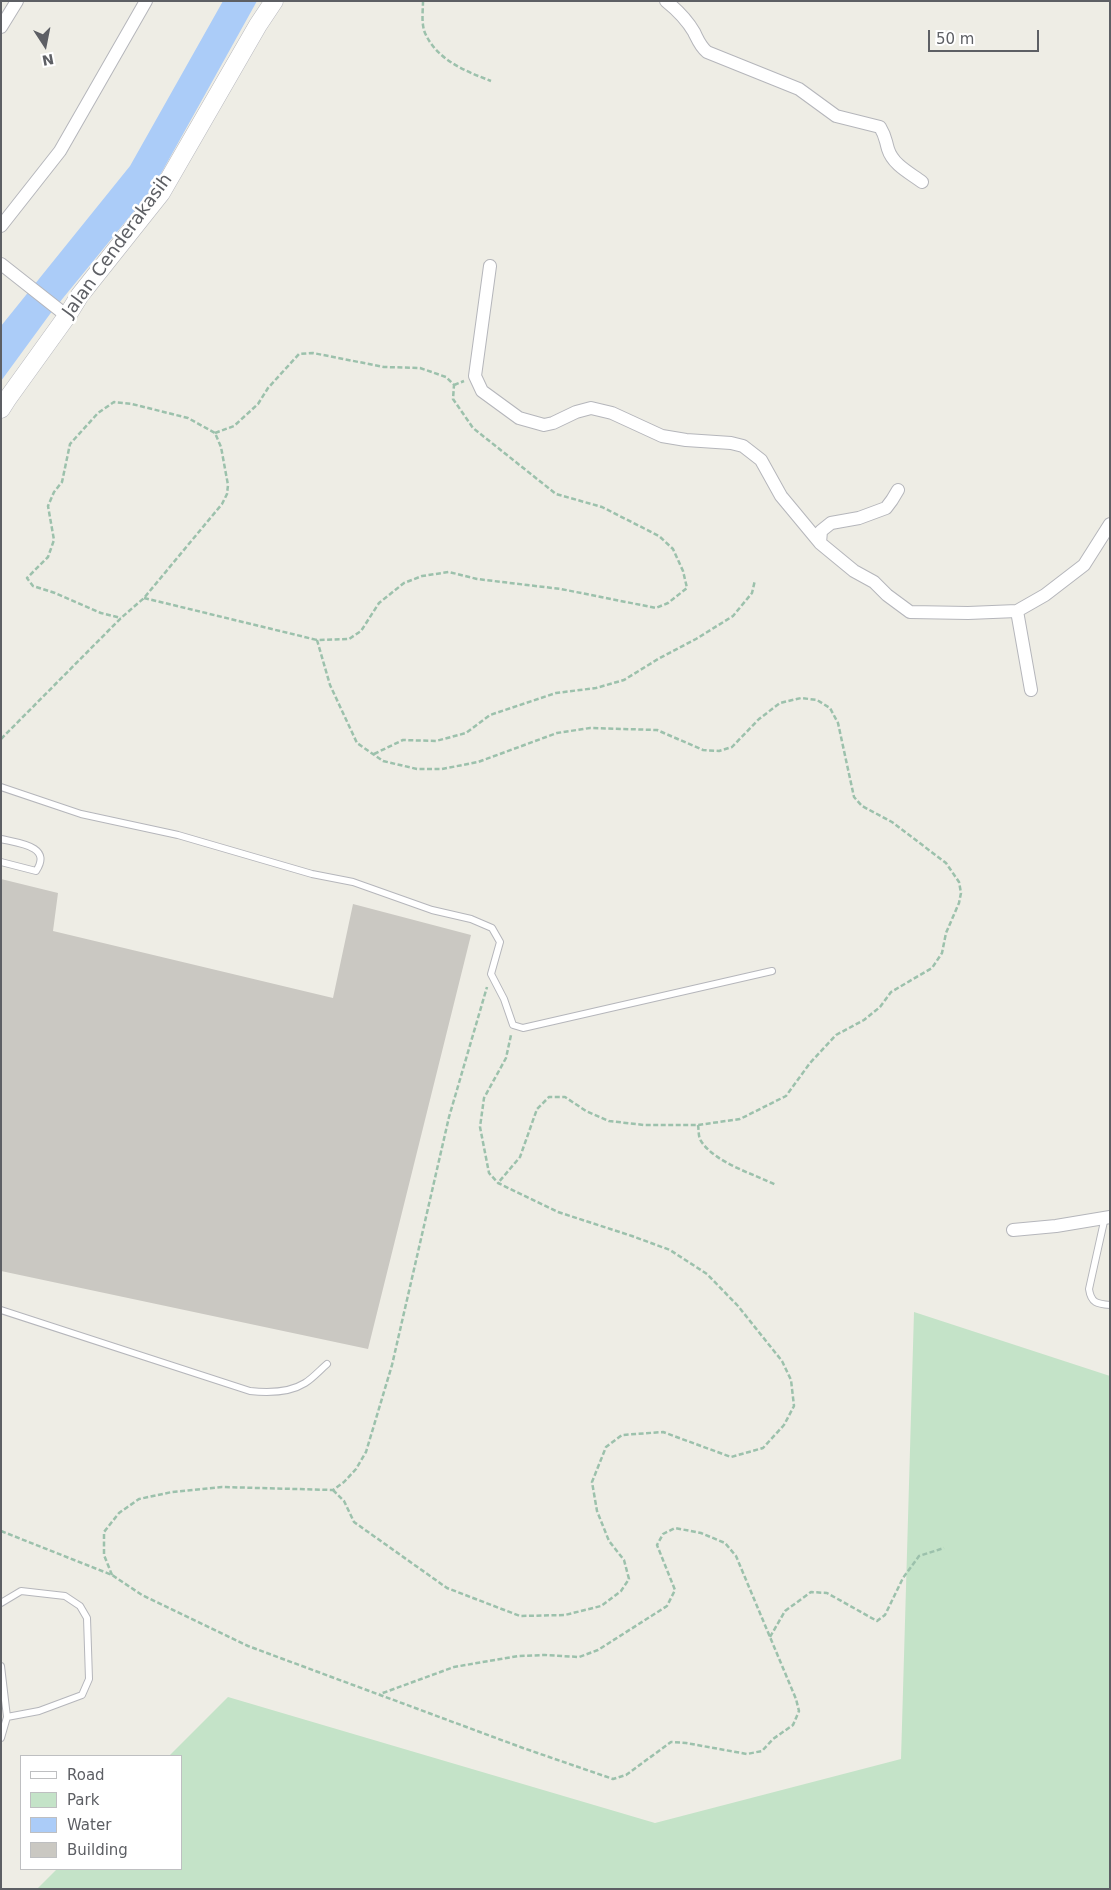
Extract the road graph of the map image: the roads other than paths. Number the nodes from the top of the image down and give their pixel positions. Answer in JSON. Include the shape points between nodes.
{"nodes":[{"id":1,"x":17,"y":1,"type":"edge"},
{"id":2,"x":146,"y":1,"type":"edge"},
{"id":3,"x":274,"y":1,"type":"edge"},
{"id":4,"x":666,"y":1,"type":"edge"},
{"id":5,"x":1,"y":27,"type":"edge"},
{"id":6,"x":922,"y":182,"type":"dead end"},
{"id":7,"x":1,"y":226,"type":"edge"},
{"id":8,"x":1,"y":264,"type":"edge"},
{"id":9,"x":490,"y":266,"type":"dead end"},
{"id":10,"x":63,"y":313,"type":"junction"},
{"id":11,"x":1,"y":410,"type":"edge"},
{"id":12,"x":898,"y":490,"type":"dead end"},
{"id":13,"x":1110,"y":524,"type":"edge"},
{"id":14,"x":820,"y":543,"type":"junction"},
{"id":15,"x":1017,"y":611,"type":"junction"},
{"id":16,"x":1031,"y":690,"type":"dead end"},
{"id":17,"x":1,"y":788,"type":"edge"},
{"id":18,"x":1,"y":838,"type":"edge"},
{"id":19,"x":1,"y":862,"type":"edge"},
{"id":20,"x":772,"y":970,"type":"dead end"},
{"id":21,"x":1108,"y":1217,"type":"edge"},
{"id":22,"x":1013,"y":1230,"type":"dead end"},
{"id":23,"x":1110,"y":1305,"type":"edge"},
{"id":24,"x":1,"y":1310,"type":"edge"},
{"id":25,"x":327,"y":1364,"type":"dead end"},
{"id":26,"x":1,"y":1603,"type":"edge"},
{"id":27,"x":1,"y":1666,"type":"edge"},
{"id":28,"x":7,"y":1716,"type":"junction"},
{"id":29,"x":1,"y":1738,"type":"edge"}],
"edges":[{"from":1,"to":5,"type":"street"},
{"from":2,"to":7,"type":"street","via":[[60,152]]},
{"from":3,"to":10,"type":"street","name":"Jalan Cenderakasih","via":[[161,193]]},
{"from":4,"to":6,"type":"street","via":[[684,19],[707,52],[799,89],[836,116],[880,127],[895,162]]},
{"from":8,"to":10,"type":"street"},
{"from":9,"to":14,"type":"street","via":[[476,376],[482,391],[519,418],[544,425],[591,408],[612,413],[662,436],[743,446],[761,460],[781,496]]},
{"from":10,"to":11,"type":"street","name":"Jalan Cenderakasih"},
{"from":12,"to":14,"type":"street","via":[[886,508],[831,523],[821,531]]},
{"from":13,"to":15,"type":"street","via":[[1084,565],[1045,595]]},
{"from":14,"to":15,"type":"street","via":[[910,612]]},
{"from":15,"to":16,"type":"street"},
{"from":17,"to":20,"type":"lane","via":[[81,814],[178,835],[312,874],[353,882],[492,928],[500,942],[491,974],[513,1025],[523,1028]]},
{"from":18,"to":19,"type":"lane","via":[[33,847],[41,855],[36,871]]},
{"from":21,"to":22,"type":"street"},
{"from":21,"to":23,"type":"lane","via":[[1089,1289],[1094,1302]]},
{"from":24,"to":25,"type":"lane","via":[[250,1391],[283,1391],[305,1383]]},
{"from":26,"to":28,"type":"lane","via":[[21,1591],[65,1596],[80,1606],[87,1618],[89,1679],[82,1695],[38,1711]]},
{"from":27,"to":28,"type":"lane"},
{"from":28,"to":29,"type":"lane"}]}
